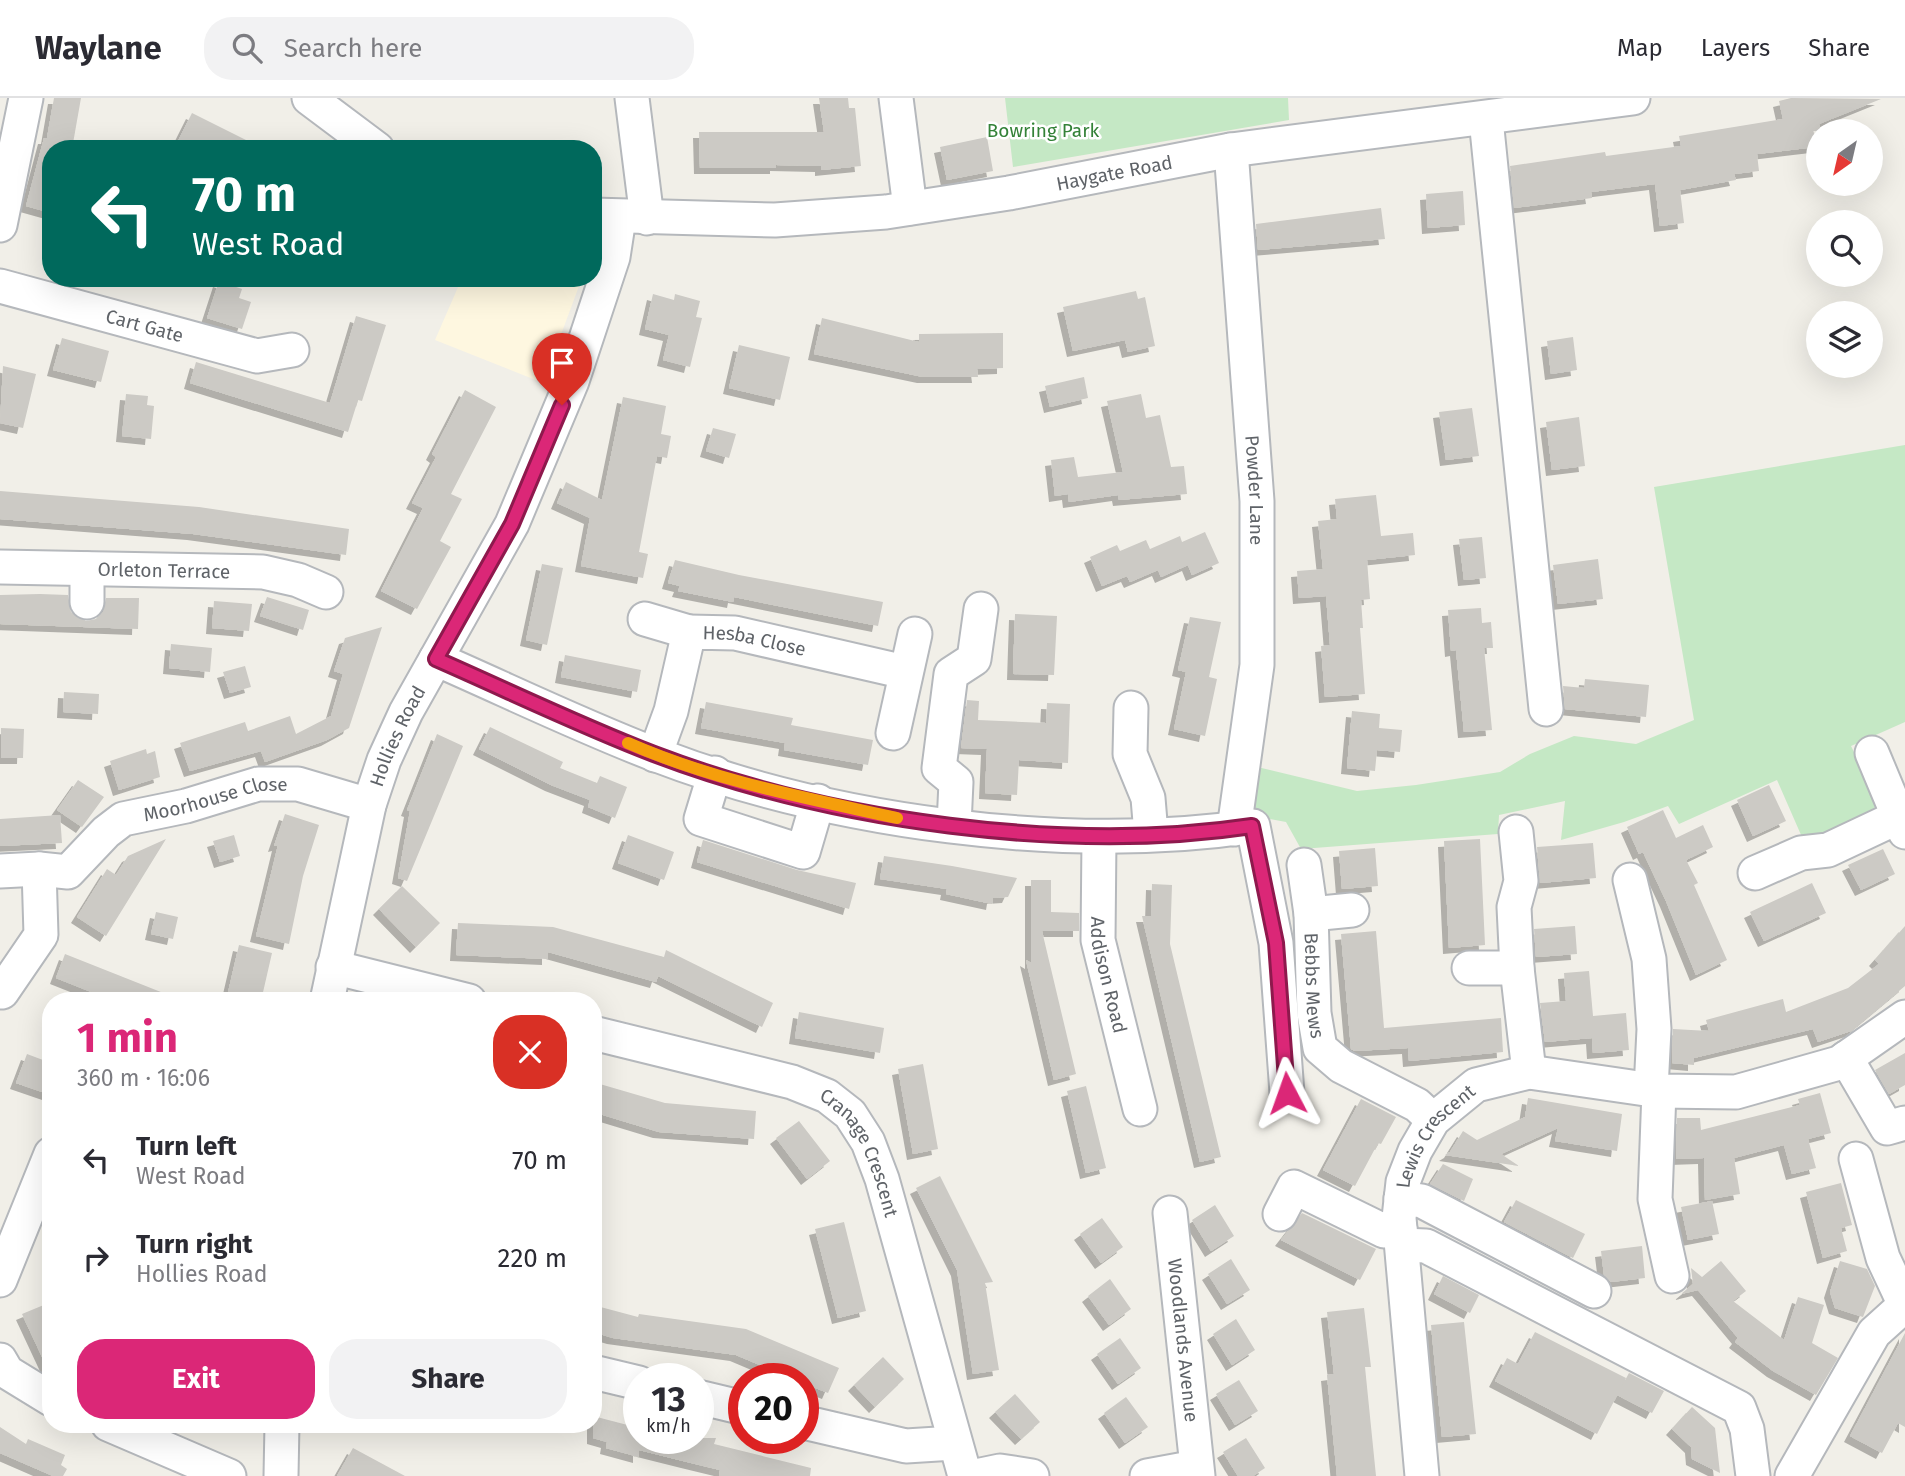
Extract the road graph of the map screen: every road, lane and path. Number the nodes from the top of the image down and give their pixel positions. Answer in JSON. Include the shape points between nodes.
{"nodes":[{"id":1,"x":26,"y":98,"type":"edge"},
{"id":2,"x":309,"y":98,"type":"edge"},
{"id":3,"x":632,"y":98,"type":"edge"},
{"id":4,"x":896,"y":98,"type":"edge"},
{"id":5,"x":1633,"y":98,"type":"edge"},
{"id":6,"x":1486,"y":118,"type":"junction"},
{"id":7,"x":365,"y":140,"type":"edge"},
{"id":8,"x":1231,"y":150,"type":"junction"},
{"id":9,"x":910,"y":208,"type":"junction"},
{"id":10,"x":620,"y":217,"type":"edge"},
{"id":11,"x":0,"y":225,"type":"edge"},
{"id":12,"x":0,"y":286,"type":"edge"},
{"id":13,"x":292,"y":350,"type":"dead end"},
{"id":14,"x":0,"y":567,"type":"edge"},
{"id":15,"x":87,"y":569,"type":"junction"},
{"id":16,"x":326,"y":592,"type":"dead end"},
{"id":17,"x":87,"y":602,"type":"dead end"},
{"id":18,"x":981,"y":609,"type":"dead end"},
{"id":19,"x":645,"y":619,"type":"dead end"},
{"id":20,"x":689,"y":632,"type":"junction"},
{"id":21,"x":915,"y":634,"type":"dead end"},
{"id":22,"x":436,"y":659,"type":"junction"},
{"id":23,"x":905,"y":672,"type":"junction"},
{"id":24,"x":1131,"y":708,"type":"dead end"},
{"id":25,"x":1546,"y":709,"type":"dead end"},
{"id":26,"x":893,"y":733,"type":"dead end"},
{"id":27,"x":1872,"y":753,"type":"dead end"},
{"id":28,"x":655,"y":755,"type":"junction"},
{"id":29,"x":715,"y":773,"type":"junction"},
{"id":30,"x":818,"y":801,"type":"junction"},
{"id":31,"x":369,"y":805,"type":"junction"},
{"id":32,"x":954,"y":825,"type":"junction"},
{"id":33,"x":1902,"y":825,"type":"edge"},
{"id":34,"x":1243,"y":827,"type":"junction"},
{"id":35,"x":1516,"y":832,"type":"dead end"},
{"id":36,"x":1152,"y":834,"type":"junction"},
{"id":37,"x":1099,"y":838,"type":"junction"},
{"id":38,"x":1304,"y":864,"type":"dead end"},
{"id":39,"x":39,"y":869,"type":"junction"},
{"id":40,"x":0,"y":871,"type":"edge"},
{"id":41,"x":1755,"y":873,"type":"dead end"},
{"id":42,"x":1630,"y":880,"type":"dead end"},
{"id":43,"x":1352,"y":910,"type":"dead end"},
{"id":44,"x":1311,"y":914,"type":"junction"},
{"id":45,"x":333,"y":967,"type":"junction"},
{"id":46,"x":1469,"y":968,"type":"dead end"},
{"id":47,"x":1517,"y":968,"type":"junction"},
{"id":48,"x":2,"y":992,"type":"dead end"},
{"id":49,"x":329,"y":992,"type":"edge"},
{"id":50,"x":433,"y":992,"type":"edge"},
{"id":51,"x":1905,"y":1017,"type":"edge"},
{"id":52,"x":602,"y":1035,"type":"edge"},
{"id":53,"x":1846,"y":1058,"type":"junction"},
{"id":54,"x":1529,"y":1072,"type":"junction"},
{"id":55,"x":1655,"y":1091,"type":"junction"},
{"id":56,"x":1287,"y":1093,"type":"dead end"},
{"id":57,"x":1140,"y":1109,"type":"dead end"},
{"id":58,"x":1433,"y":1120,"type":"junction"},
{"id":59,"x":1905,"y":1123,"type":"edge"},
{"id":60,"x":1856,"y":1159,"type":"dead end"},
{"id":61,"x":42,"y":1176,"type":"edge"},
{"id":62,"x":1170,"y":1213,"type":"dead end"},
{"id":63,"x":1280,"y":1214,"type":"dead end"},
{"id":64,"x":1401,"y":1224,"type":"junction"},
{"id":65,"x":1672,"y":1276,"type":"dead end"},
{"id":66,"x":0,"y":1280,"type":"edge"},
{"id":67,"x":1594,"y":1291,"type":"dead end"},
{"id":68,"x":1905,"y":1305,"type":"edge"},
{"id":69,"x":0,"y":1360,"type":"edge"},
{"id":70,"x":602,"y":1374,"type":"edge"},
{"id":71,"x":623,"y":1379,"type":"edge"},
{"id":72,"x":42,"y":1393,"type":"edge"},
{"id":73,"x":819,"y":1426,"type":"edge"},
{"id":74,"x":129,"y":1433,"type":"edge"},
{"id":75,"x":282,"y":1433,"type":"edge"},
{"id":76,"x":954,"y":1443,"type":"junction"},
{"id":77,"x":1197,"y":1471,"type":"edge"},
{"id":78,"x":229,"y":1476,"type":"edge"},
{"id":79,"x":281,"y":1476,"type":"edge"},
{"id":80,"x":965,"y":1476,"type":"edge"},
{"id":81,"x":976,"y":1476,"type":"edge"},
{"id":82,"x":1032,"y":1476,"type":"edge"},
{"id":83,"x":1147,"y":1476,"type":"edge"},
{"id":84,"x":1422,"y":1476,"type":"edge"},
{"id":85,"x":1753,"y":1476,"type":"edge"},
{"id":86,"x":1791,"y":1476,"type":"edge"}],
"edges":[{"from":1,"to":11,"type":"street"},
{"from":2,"to":7,"type":"street"},
{"from":3,"to":10,"type":"street","name":"Hollies Road"},
{"from":4,"to":9,"type":"street"},
{"from":5,"to":6,"type":"street","name":"Haygate Road"},
{"from":6,"to":8,"type":"street","name":"Haygate Road"},
{"from":6,"to":25,"type":"street"},
{"from":8,"to":9,"type":"street","name":"Haygate Road"},
{"from":8,"to":34,"type":"street","name":"Powder Lane","via":[[1257,501],[1257,665]]},
{"from":9,"to":10,"type":"street","name":"Haygate Road","via":[[783,219]]},
{"from":10,"to":22,"type":"street","name":"Hollies Road","via":[[613,257],[572,381],[512,524]]},
{"from":12,"to":13,"type":"street","name":"Cart Gate","via":[[257,356]]},
{"from":14,"to":15,"type":"street","name":"Orleton Terrace"},
{"from":15,"to":16,"type":"street","name":"Orleton Terrace","via":[[263,572]]},
{"from":15,"to":17,"type":"street"},
{"from":18,"to":32,"type":"street","via":[[974,659],[951,674],[939,768],[956,782]]},
{"from":19,"to":20,"type":"street"},
{"from":20,"to":23,"type":"street","name":"Hesba Close","via":[[735,633]]},
{"from":20,"to":28,"type":"street","name":"Hesba Close","via":[[671,711]]},
{"from":21,"to":23,"type":"street"},
{"from":22,"to":28,"type":"street"},
{"from":22,"to":31,"type":"street","name":"Hollies Road","via":[[406,712]]},
{"from":23,"to":26,"type":"street"},
{"from":24,"to":36,"type":"street","via":[[1130,754],[1148,798]]},
{"from":27,"to":33,"type":"street"},
{"from":28,"to":29,"type":"street"},
{"from":29,"to":30,"type":"street"},
{"from":29,"to":30,"type":"street","via":[[701,819],[803,852]]},
{"from":30,"to":32,"type":"street","via":[[911,821]]},
{"from":31,"to":39,"type":"street","name":"Moorhouse Close","via":[[298,784],[257,784],[123,820],[68,872]]},
{"from":31,"to":45,"type":"street","name":"Hollies Road"},
{"from":32,"to":37,"type":"street"},
{"from":33,"to":41,"type":"street","via":[[1828,850],[1801,853]]},
{"from":34,"to":36,"type":"street"},
{"from":34,"to":56,"type":"street","name":"Powder Lane","via":[[1276,943]]},
{"from":35,"to":47,"type":"street","via":[[1521,881],[1514,907]]},
{"from":36,"to":37,"type":"street"},
{"from":37,"to":57,"type":"street","name":"Addison Road","via":[[1098,940]]},
{"from":38,"to":44,"type":"street","name":"Bebbs Mews"},
{"from":39,"to":40,"type":"street","name":"Moorhouse Close"},
{"from":39,"to":48,"type":"street","via":[[41,935]]},
{"from":42,"to":55,"type":"street","via":[[1649,959]]},
{"from":43,"to":44,"type":"street","name":"Bebbs Mews"},
{"from":44,"to":58,"type":"street","name":"Bebbs Mews","via":[[1314,1013],[1320,1048],[1341,1066],[1417,1105]]},
{"from":45,"to":49,"type":"street","name":"Hollies Road"},
{"from":45,"to":50,"type":"street"},
{"from":46,"to":47,"type":"street"},
{"from":47,"to":54,"type":"street"},
{"from":51,"to":53,"type":"street","name":"Lewis Crescent"},
{"from":52,"to":76,"type":"street","name":"Cranage Crescent","via":[[792,1082],[827,1096],[850,1114],[868,1142],[882,1179]]},
{"from":53,"to":55,"type":"street","name":"Lewis Crescent","via":[[1736,1092]]},
{"from":53,"to":59,"type":"street","via":[[1887,1128]]},
{"from":54,"to":55,"type":"street","name":"Lewis Crescent"},
{"from":54,"to":58,"type":"street","name":"Lewis Crescent","via":[[1476,1086]]},
{"from":55,"to":65,"type":"street","via":[[1655,1199]]},
{"from":58,"to":64,"type":"street","name":"Lewis Crescent","via":[[1403,1182]]},
{"from":60,"to":68,"type":"street","via":[[1883,1258]]},
{"from":61,"to":66,"type":"street"},
{"from":62,"to":77,"type":"street","name":"Woodlands Avenue"},
{"from":63,"to":64,"type":"street","via":[[1294,1186],[1384,1231]]},
{"from":64,"to":67,"type":"street","via":[[1422,1201]]},
{"from":64,"to":84,"type":"street","name":"Lewis Crescent"},
{"from":64,"to":85,"type":"street","via":[[1426,1246],[1739,1408],[1747,1429]]},
{"from":68,"to":86,"type":"street","via":[[1874,1332]]},
{"from":69,"to":72,"type":"street","via":[[7,1372]]},
{"from":70,"to":71,"type":"street"},
{"from":73,"to":76,"type":"street","via":[[906,1446]]},
{"from":74,"to":78,"type":"street"},
{"from":75,"to":79,"type":"street"},
{"from":76,"to":80,"type":"street","name":"Cranage Crescent"},
{"from":77,"to":83,"type":"street","name":"Woodlands Avenue"},
{"from":81,"to":82,"type":"street","via":[[1000,1471]]}]}
